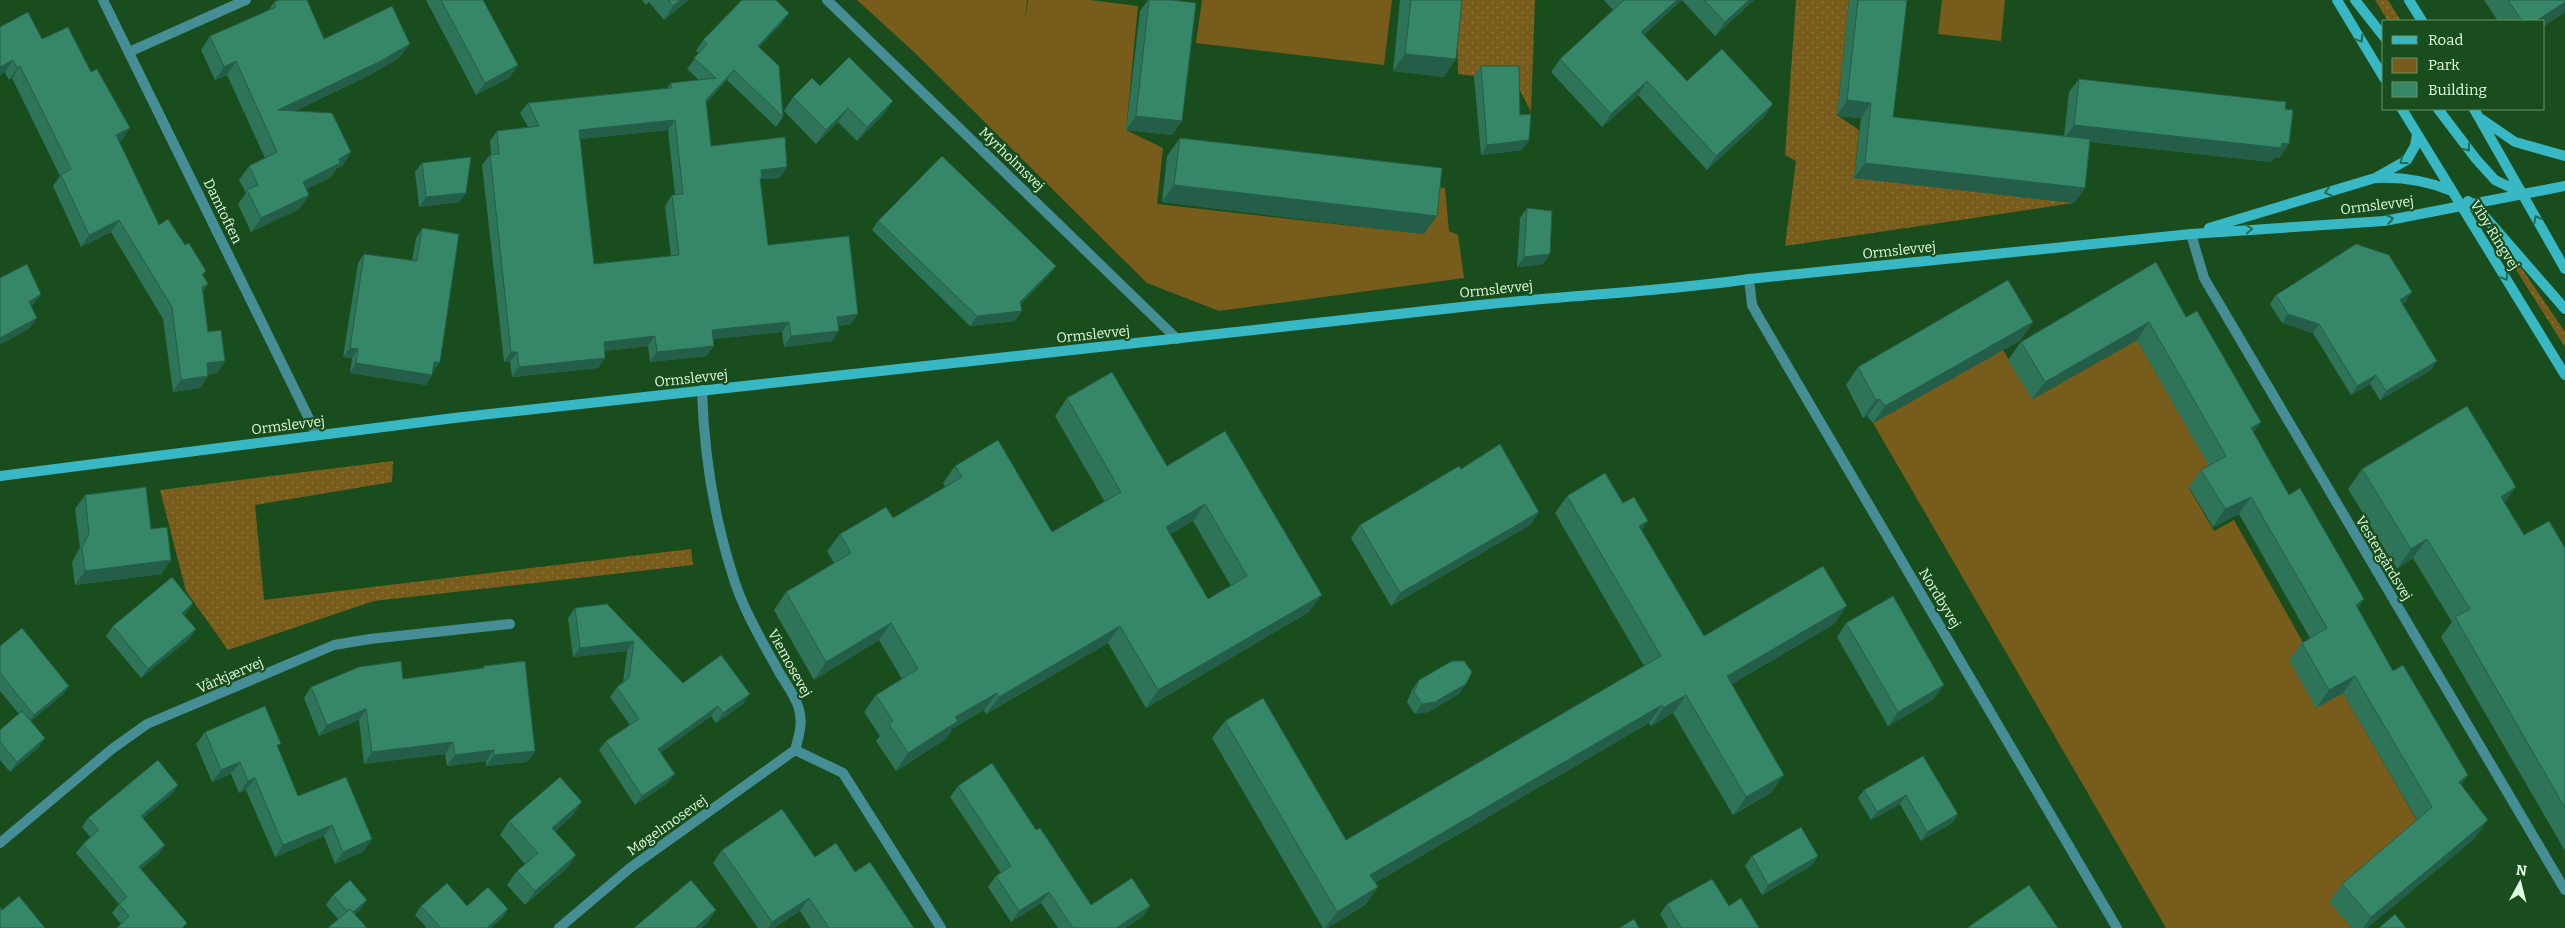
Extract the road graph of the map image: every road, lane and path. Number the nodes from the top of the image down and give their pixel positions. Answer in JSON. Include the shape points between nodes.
{"nodes":[{"id":1,"x":103,"y":0,"type":"edge"},
{"id":2,"x":246,"y":0,"type":"edge"},
{"id":3,"x":827,"y":0,"type":"edge"},
{"id":4,"x":2337,"y":0,"type":"edge"},
{"id":5,"x":2355,"y":0,"type":"edge"},
{"id":6,"x":2409,"y":0,"type":"edge"},
{"id":7,"x":2421,"y":20,"type":"edge"},
{"id":8,"x":2382,"y":34,"type":"edge"},
{"id":9,"x":129,"y":52,"type":"junction"},
{"id":10,"x":2382,"y":75,"type":"edge"},
{"id":11,"x":2403,"y":110,"type":"edge"},
{"id":12,"x":2439,"y":110,"type":"edge"},
{"id":13,"x":2477,"y":113,"type":"edge"},
{"id":14,"x":2417,"y":134,"type":"junction"},
{"id":15,"x":2565,"y":156,"type":"edge"},
{"id":16,"x":2375,"y":178,"type":"junction"},
{"id":17,"x":2565,"y":186,"type":"edge"},
{"id":18,"x":2452,"y":191,"type":"junction"},
{"id":19,"x":2522,"y":194,"type":"junction"},
{"id":20,"x":2472,"y":204,"type":"junction"},
{"id":21,"x":2461,"y":206,"type":"junction"},
{"id":22,"x":2191,"y":234,"type":"junction"},
{"id":23,"x":2565,"y":269,"type":"edge"},
{"id":24,"x":1749,"y":279,"type":"junction"},
{"id":25,"x":2565,"y":309,"type":"edge"},
{"id":26,"x":1177,"y":338,"type":"junction"},
{"id":27,"x":2565,"y":375,"type":"edge"},
{"id":28,"x":702,"y":390,"type":"junction"},
{"id":29,"x":318,"y":435,"type":"junction"},
{"id":30,"x":0,"y":476,"type":"edge"},
{"id":31,"x":510,"y":624,"type":"dead end"},
{"id":32,"x":795,"y":750,"type":"junction"},
{"id":33,"x":0,"y":843,"type":"edge"},
{"id":34,"x":2565,"y":890,"type":"edge"},
{"id":35,"x":559,"y":928,"type":"edge"},
{"id":36,"x":941,"y":928,"type":"edge"},
{"id":37,"x":2117,"y":928,"type":"edge"}],
"edges":[{"from":1,"to":9,"type":"street","name":"Damtoften"},
{"from":2,"to":9,"type":"street"},
{"from":3,"to":26,"type":"street","name":"Myrholmsvej"},
{"from":4,"to":10,"type":"street","one_way":true},
{"from":5,"to":8,"type":"street"},
{"from":6,"to":7,"type":"street"},
{"from":9,"to":29,"type":"street","name":"Damtoften"},
{"from":11,"to":14,"type":"street","name":"Viby Ringvej"},
{"from":12,"to":19,"type":"street","one_way":true,"via":[[2495,180]]},
{"from":13,"to":15,"type":"street","via":[[2515,142]]},
{"from":13,"to":19,"type":"street"},
{"from":14,"to":16,"type":"street","name":"Ormslevvej","one_way":true,"via":[[2407,160]]},
{"from":14,"to":18,"type":"street","name":"Viby Ringvej"},
{"from":16,"to":18,"type":"street","via":[[2403,177],[2430,182]]},
{"from":16,"to":22,"type":"street","name":"Ormslevvej","one_way":true},
{"from":17,"to":19,"type":"street","name":"Ormslevvej"},
{"from":18,"to":20,"type":"street"},
{"from":18,"to":21,"type":"street","name":"Viby Ringvej"},
{"from":19,"to":20,"type":"street","name":"Ormslevvej"},
{"from":23,"to":19,"type":"street","one_way":true},
{"from":20,"to":21,"type":"street","name":"Ormslevvej"},
{"from":20,"to":25,"type":"street"},
{"from":22,"to":21,"type":"street","name":"Ormslevvej","one_way":true,"via":[[2384,221]]},
{"from":21,"to":27,"type":"street","name":"Viby Ringvej","one_way":true},
{"from":22,"to":24,"type":"street","name":"Ormslevvej"},
{"from":22,"to":34,"type":"street","name":"Vestergårdsvej","via":[[2204,278]]},
{"from":24,"to":26,"type":"street","name":"Ormslevvej"},
{"from":24,"to":37,"type":"street","name":"Nordbyvej","via":[[1752,305],[1758,316]]},
{"from":26,"to":28,"type":"street","name":"Ormslevvej"},
{"from":28,"to":29,"type":"street","name":"Ormslevvej"},
{"from":28,"to":32,"type":"street","name":"Viemosevej","via":[[704,440],[720,531],[732,576],[753,626],[799,708],[801,730]]},
{"from":29,"to":30,"type":"street","name":"Ormslevvej"},
{"from":31,"to":33,"type":"street","name":"Vårkjærvej","via":[[334,645],[147,724],[112,749]]},
{"from":32,"to":35,"type":"street","name":"Møgelmosevej","via":[[630,868]]},
{"from":32,"to":36,"type":"street","via":[[843,773]]}]}
